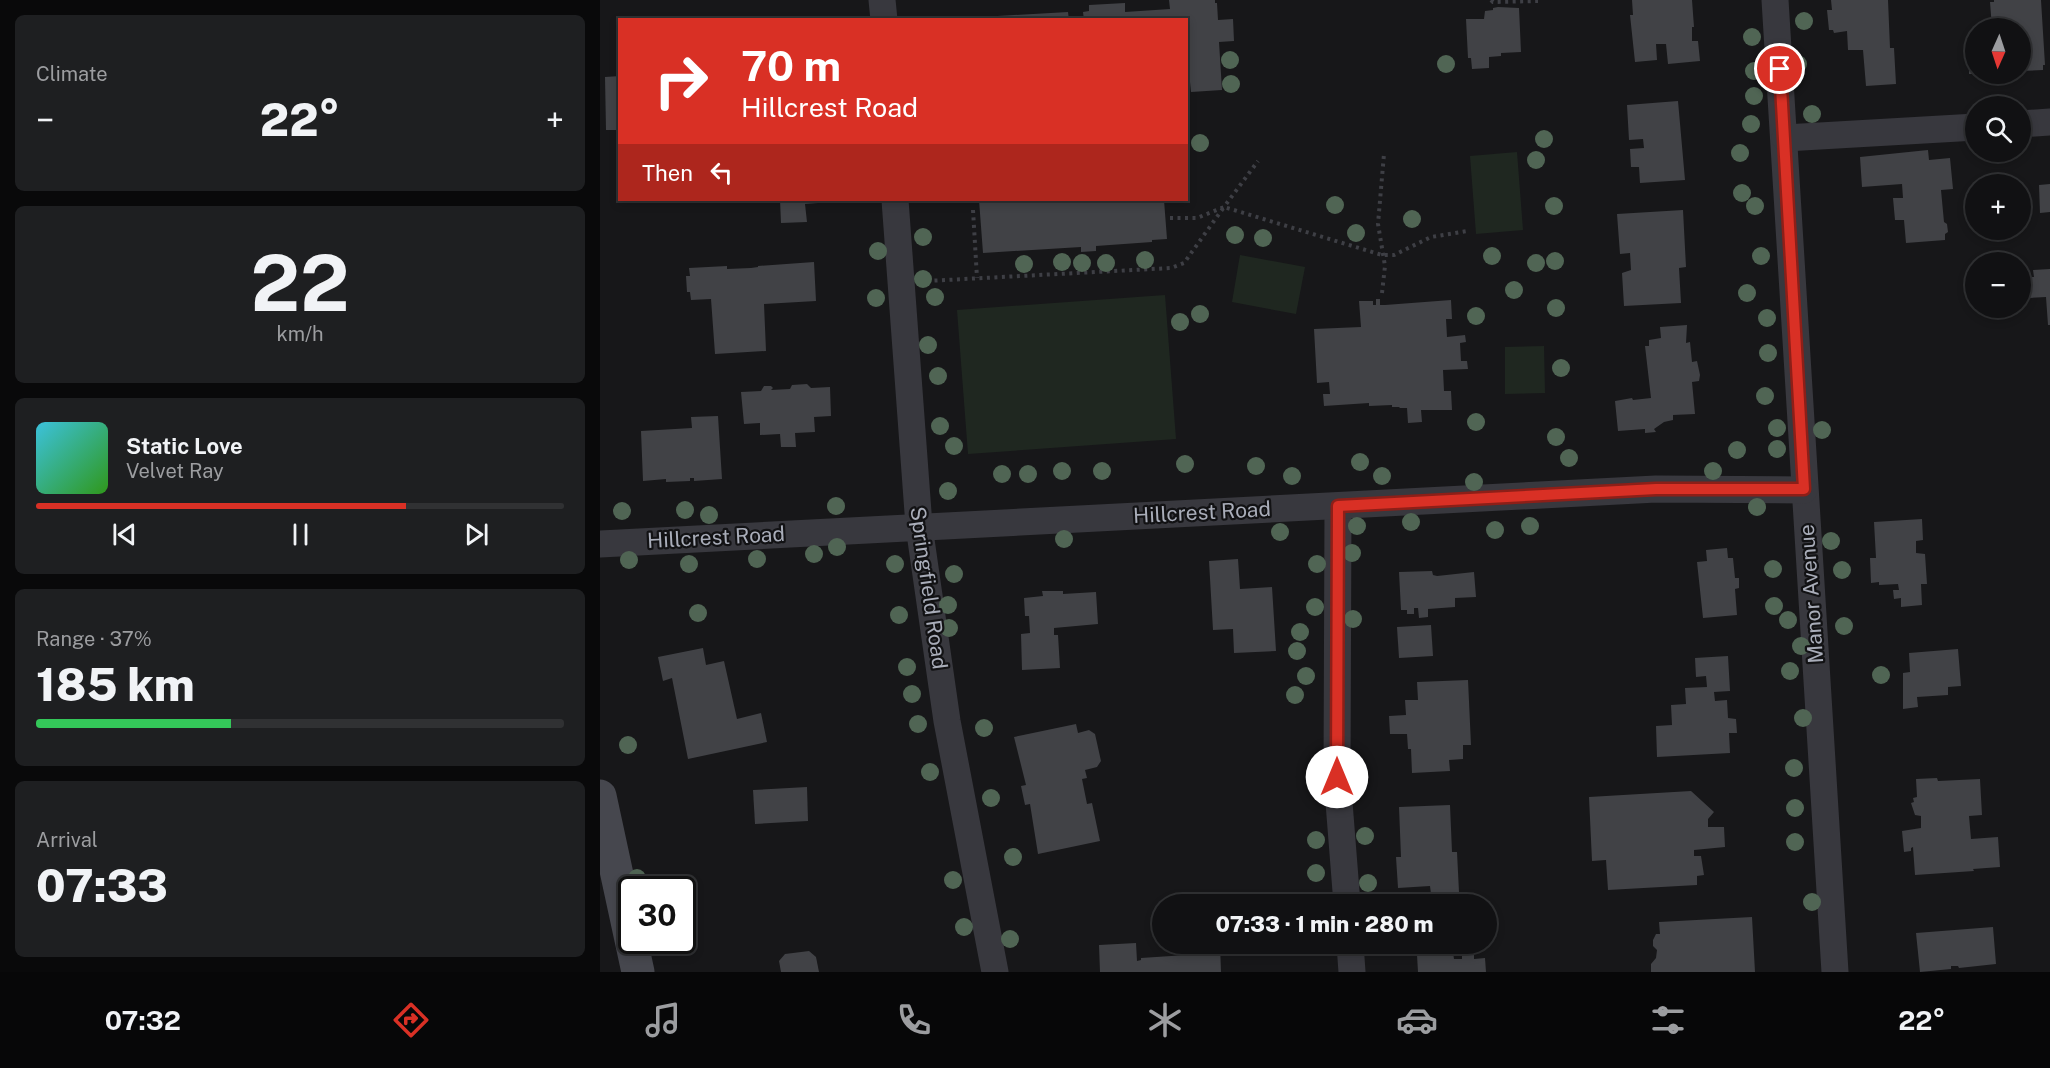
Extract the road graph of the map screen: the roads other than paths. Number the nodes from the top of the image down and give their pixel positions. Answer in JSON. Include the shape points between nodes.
{"nodes":[{"id":1,"x":882,"y":0,"type":"edge"},
{"id":2,"x":1775,"y":0,"type":"edge"},
{"id":3,"x":884,"y":18,"type":"edge"},
{"id":4,"x":2050,"y":122,"type":"edge"},
{"id":5,"x":2031,"y":123,"type":"edge"},
{"id":6,"x":1965,"y":128,"type":"edge"},
{"id":7,"x":1785,"y":138,"type":"junction"},
{"id":8,"x":895,"y":201,"type":"edge"},
{"id":9,"x":1804,"y":489,"type":"junction"},
{"id":10,"x":1338,"y":506,"type":"junction"},
{"id":11,"x":919,"y":526,"type":"junction"},
{"id":12,"x":600,"y":544,"type":"edge"},
{"id":13,"x":600,"y":796,"type":"edge"},
{"id":14,"x":1346,"y":894,"type":"edge"},
{"id":15,"x":1351,"y":954,"type":"edge"},
{"id":16,"x":638,"y":972,"type":"edge"},
{"id":17,"x":995,"y":972,"type":"edge"},
{"id":18,"x":1352,"y":972,"type":"edge"},
{"id":19,"x":1835,"y":972,"type":"edge"}],
"edges":[{"from":1,"to":3,"type":"street"},
{"from":2,"to":7,"type":"street","name":"Manor Avenue"},
{"from":4,"to":5,"type":"street"},
{"from":6,"to":7,"type":"street"},
{"from":7,"to":9,"type":"street","name":"Manor Avenue"},
{"from":8,"to":11,"type":"street","name":"Springfield Road"},
{"from":9,"to":10,"type":"street","name":"Hillcrest Road","via":[[1656,489]]},
{"from":9,"to":19,"type":"street","name":"Manor Avenue"},
{"from":10,"to":11,"type":"street","name":"Hillcrest Road"},
{"from":10,"to":14,"type":"street","via":[[1337,777]]},
{"from":11,"to":12,"type":"street","name":"Hillcrest Road"},
{"from":11,"to":17,"type":"street","name":"Springfield Road","via":[[948,721]]},
{"from":13,"to":16,"type":"street"},
{"from":15,"to":18,"type":"street"}]}
